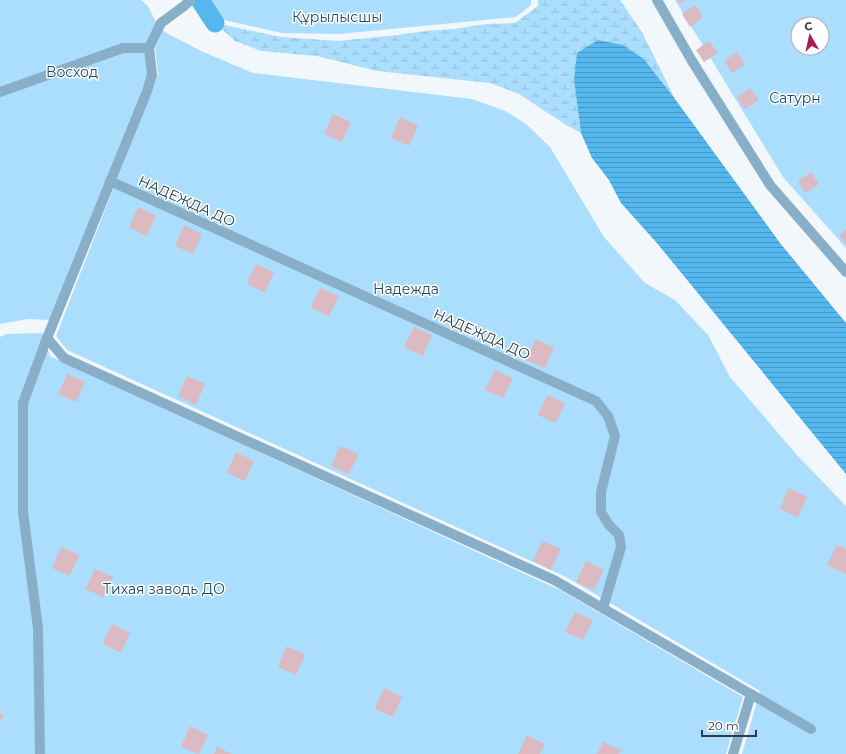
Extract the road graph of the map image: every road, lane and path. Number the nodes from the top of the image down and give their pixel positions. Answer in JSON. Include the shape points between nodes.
{"nodes":[{"id":1,"x":657,"y":0,"type":"edge"},
{"id":2,"x":188,"y":3,"type":"edge"},
{"id":3,"x":149,"y":48,"type":"junction"},
{"id":4,"x":0,"y":92,"type":"edge"},
{"id":5,"x":110,"y":181,"type":"junction"},
{"id":6,"x":846,"y":272,"type":"edge"},
{"id":7,"x":47,"y":338,"type":"junction"},
{"id":8,"x":603,"y":608,"type":"junction"},
{"id":9,"x":750,"y":694,"type":"junction"},
{"id":10,"x":811,"y":729,"type":"dead end"},
{"id":11,"x":40,"y":754,"type":"edge"},
{"id":12,"x":733,"y":754,"type":"edge"}],
"edges":[{"from":1,"to":6,"type":"street","via":[[770,185]]},
{"from":2,"to":3,"type":"street","via":[[161,23]]},
{"from":3,"to":4,"type":"street","via":[[123,48]]},
{"from":3,"to":5,"type":"street","via":[[152,75]]},
{"from":5,"to":7,"type":"street"},
{"from":5,"to":8,"type":"street","name":"НАДЕЖДА ДО","via":[[596,401],[608,416],[615,436],[601,492],[602,512],[609,525],[619,535],[621,547]]},
{"from":7,"to":8,"type":"street","via":[[64,358],[554,580]]},
{"from":7,"to":11,"type":"street","via":[[23,403],[23,512],[38,628]]},
{"from":8,"to":9,"type":"street"},
{"from":9,"to":10,"type":"street"},
{"from":9,"to":12,"type":"street"}]}
